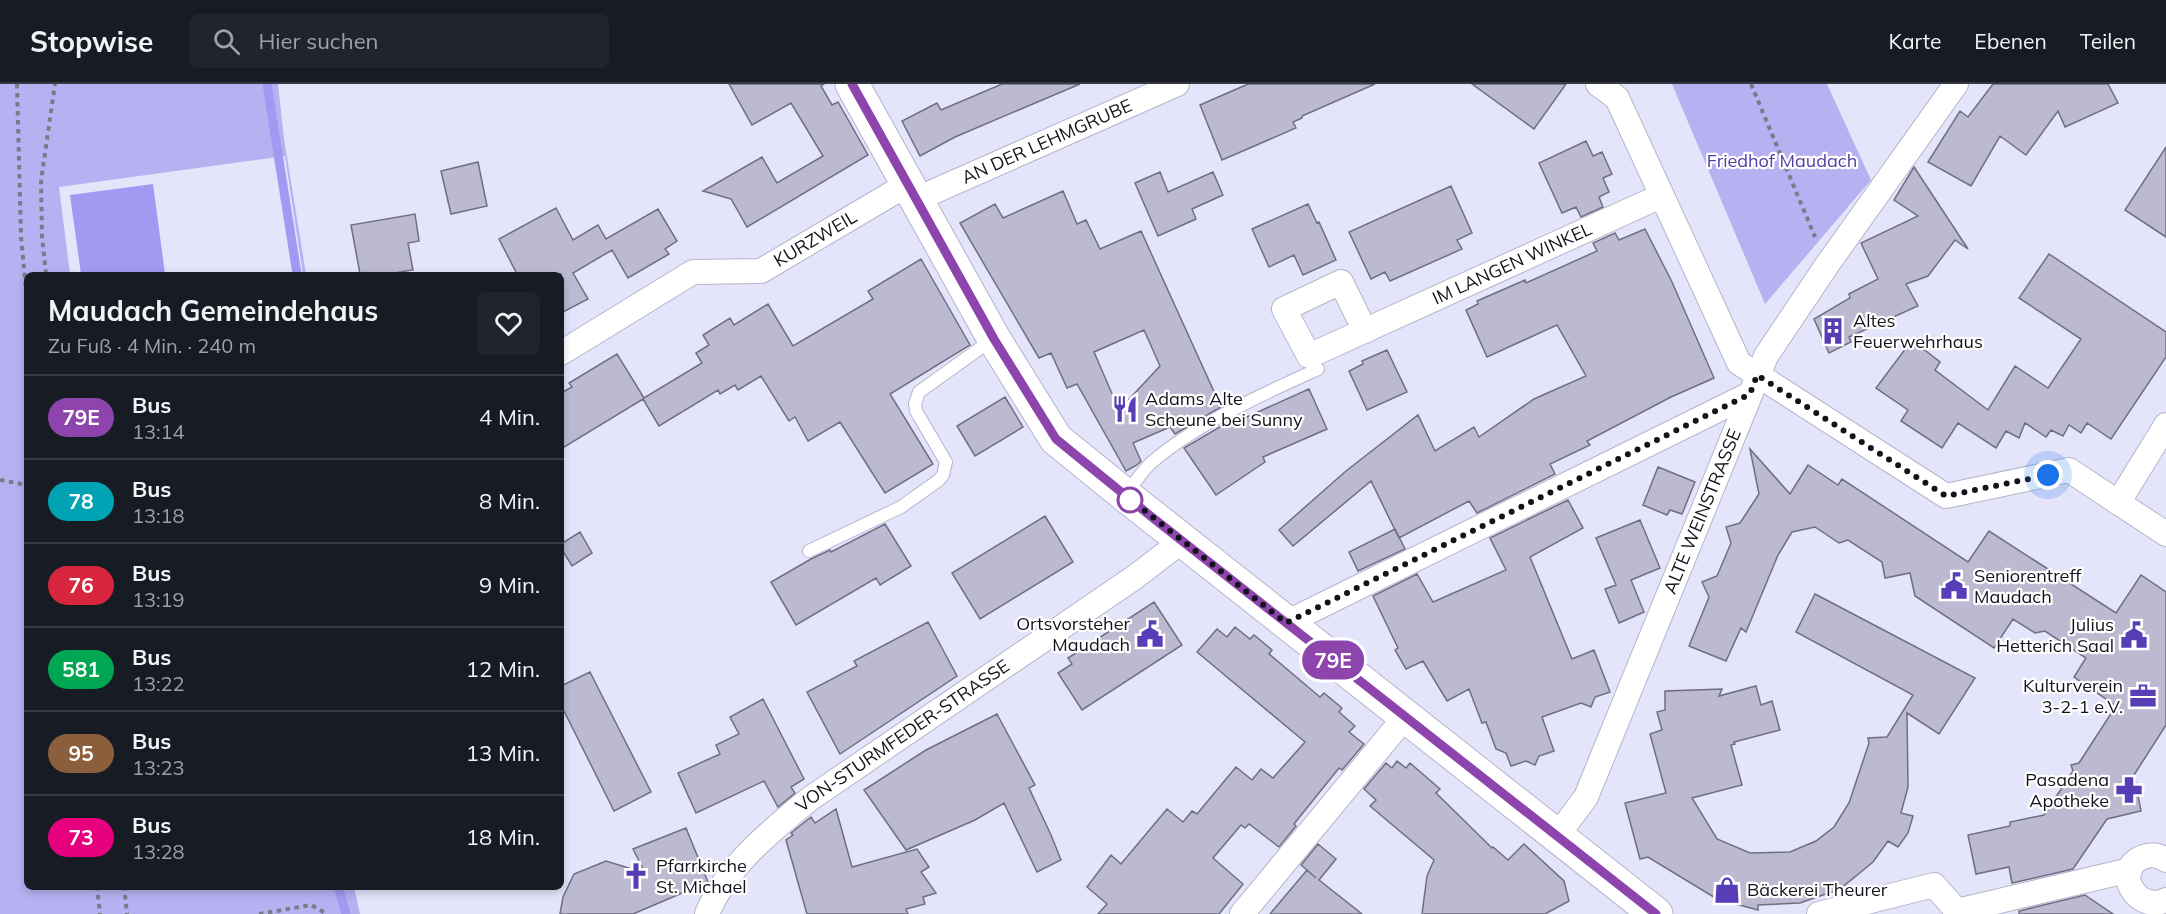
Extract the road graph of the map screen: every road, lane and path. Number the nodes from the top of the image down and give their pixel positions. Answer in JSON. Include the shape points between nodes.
{"nodes":[{"id":1,"x":17,"y":84,"type":"edge"},
{"id":2,"x":55,"y":84,"type":"edge"},
{"id":3,"x":852,"y":84,"type":"edge"},
{"id":4,"x":1177,"y":84,"type":"edge"},
{"id":5,"x":1598,"y":84,"type":"edge"},
{"id":6,"x":1751,"y":84,"type":"edge"},
{"id":7,"x":1956,"y":84,"type":"edge"},
{"id":8,"x":912,"y":191,"type":"junction"},
{"id":9,"x":1661,"y":195,"type":"junction"},
{"id":10,"x":1827,"y":265,"type":"junction"},
{"id":11,"x":24,"y":272,"type":"edge"},
{"id":12,"x":46,"y":272,"type":"edge"},
{"id":13,"x":1365,"y":331,"type":"dead end"},
{"id":14,"x":994,"y":339,"type":"junction"},
{"id":15,"x":564,"y":351,"type":"edge"},
{"id":16,"x":1318,"y":369,"type":"dead end"},
{"id":17,"x":1754,"y":384,"type":"junction"},
{"id":18,"x":2166,"y":425,"type":"edge"},
{"id":19,"x":0,"y":480,"type":"edge"},
{"id":20,"x":24,"y":484,"type":"edge"},
{"id":21,"x":1125,"y":495,"type":"junction"},
{"id":22,"x":2118,"y":503,"type":"junction"},
{"id":23,"x":2166,"y":534,"type":"edge"},
{"id":24,"x":1182,"y":541,"type":"junction"},
{"id":25,"x":809,"y":551,"type":"dead end"},
{"id":26,"x":1286,"y":623,"type":"junction"},
{"id":27,"x":1405,"y":717,"type":"junction"},
{"id":28,"x":1557,"y":836,"type":"junction"},
{"id":29,"x":2165,"y":856,"type":"edge"},
{"id":30,"x":2130,"y":870,"type":"junction"},
{"id":31,"x":97,"y":890,"type":"edge"},
{"id":32,"x":124,"y":890,"type":"edge"},
{"id":33,"x":2166,"y":900,"type":"edge"},
{"id":34,"x":1639,"y":909,"type":"edge"},
{"id":35,"x":1984,"y":910,"type":"edge"},
{"id":36,"x":100,"y":914,"type":"edge"},
{"id":37,"x":127,"y":914,"type":"edge"},
{"id":38,"x":259,"y":914,"type":"edge"},
{"id":39,"x":327,"y":914,"type":"edge"},
{"id":40,"x":707,"y":914,"type":"edge"},
{"id":41,"x":1242,"y":914,"type":"edge"},
{"id":42,"x":1819,"y":914,"type":"edge"}],
"edges":[{"from":1,"to":11,"type":"path"},
{"from":2,"to":12,"type":"path","via":[[41,181]]},
{"from":3,"to":8,"type":"street"},
{"from":4,"to":8,"type":"street","name":"AN DER LEHMGRUBE"},
{"from":5,"to":9,"type":"street","via":[[1617,98]]},
{"from":6,"to":10,"type":"path"},
{"from":7,"to":10,"type":"street","name":"ALTE WEINSTRASSE"},
{"from":8,"to":14,"type":"street"},
{"from":8,"to":15,"type":"street","name":"KURZWEIL","via":[[761,271],[693,272]]},
{"from":9,"to":13,"type":"street","name":"IM LANGEN WINKEL"},
{"from":9,"to":17,"type":"street","via":[[1739,363]]},
{"from":10,"to":17,"type":"street","name":"ALTE WEINSTRASSE","via":[[1766,356]]},
{"from":14,"to":21,"type":"street","via":[[1056,439]]},
{"from":14,"to":25,"type":"lane","via":[[919,392],[916,411],[946,462],[939,480],[901,507]]},
{"from":16,"to":21,"type":"lane","via":[[1260,395],[1195,433],[1151,463]]},
{"from":17,"to":22,"type":"street","via":[[1946,496],[2068,470]]},
{"from":17,"to":26,"type":"street"},
{"from":17,"to":28,"type":"street","name":"ALTE WEINSTRASSE","via":[[1586,797]]},
{"from":18,"to":22,"type":"street"},
{"from":19,"to":20,"type":"path"},
{"from":21,"to":24,"type":"street"},
{"from":22,"to":23,"type":"street"},
{"from":24,"to":26,"type":"street"},
{"from":24,"to":40,"type":"street","name":"VON-STURMFEDER-STRASSE","via":[[1136,577],[811,798],[750,852],[726,881]]},
{"from":26,"to":27,"type":"street"},
{"from":27,"to":28,"type":"street"},
{"from":27,"to":41,"type":"street"},
{"from":28,"to":34,"type":"street"},
{"from":29,"to":30,"type":"street","via":[[2147,856]]},
{"from":30,"to":33,"type":"street","via":[[2129,886],[2138,900],[2154,904]]},
{"from":30,"to":35,"type":"street"},
{"from":31,"to":36,"type":"path"},
{"from":32,"to":37,"type":"path"},
{"from":35,"to":42,"type":"street","via":[[1957,911],[1935,885]]},
{"from":38,"to":39,"type":"path","via":[[310,905]]}]}
